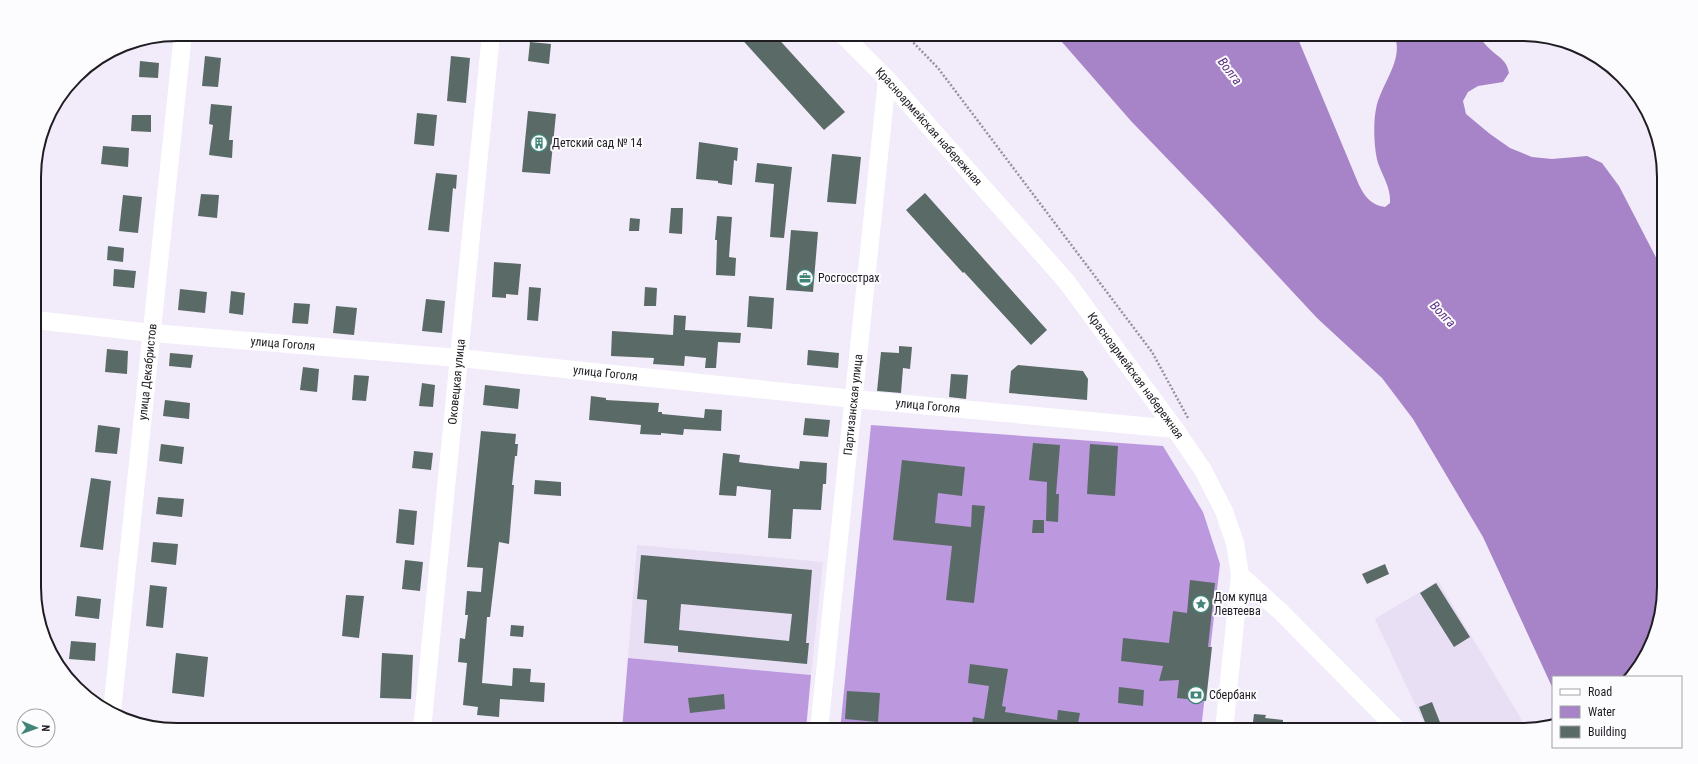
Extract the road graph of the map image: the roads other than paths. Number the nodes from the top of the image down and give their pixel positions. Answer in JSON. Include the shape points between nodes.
{"nodes":[{"id":1,"x":182,"y":41,"type":"edge"},
{"id":2,"x":490,"y":41,"type":"edge"},
{"id":3,"x":849,"y":41,"type":"edge"},
{"id":4,"x":887,"y":79,"type":"junction"},
{"id":5,"x":41,"y":321,"type":"edge"},
{"id":6,"x":152,"y":333,"type":"junction"},
{"id":7,"x":459,"y":358,"type":"junction"},
{"id":8,"x":854,"y":399,"type":"junction"},
{"id":9,"x":1182,"y":425,"type":"junction"},
{"id":10,"x":1240,"y":575,"type":"junction"},
{"id":11,"x":112,"y":707,"type":"edge"},
{"id":12,"x":423,"y":723,"type":"edge"},
{"id":13,"x":820,"y":723,"type":"edge"},
{"id":14,"x":1225,"y":723,"type":"edge"},
{"id":15,"x":1391,"y":723,"type":"edge"}],
"edges":[{"from":1,"to":6,"type":"street","name":"улица Декабристов"},
{"from":2,"to":7,"type":"street","name":"Оковецкая улица"},
{"from":3,"to":4,"type":"street","name":"Красноармейская набережная"},
{"from":4,"to":8,"type":"street","name":"Партизанская улица"},
{"from":4,"to":9,"type":"street","name":"Красноармейская набережная","via":[[1066,281]]},
{"from":5,"to":6,"type":"street","name":"улица Гоголя"},
{"from":6,"to":7,"type":"street","name":"улица Гоголя"},
{"from":6,"to":11,"type":"street","name":"улица Декабристов"},
{"from":7,"to":8,"type":"street","name":"улица Гоголя"},
{"from":7,"to":12,"type":"street","name":"Оковецкая улица"},
{"from":8,"to":9,"type":"street","name":"улица Гоголя"},
{"from":8,"to":13,"type":"street","name":"Партизанская улица"},
{"from":9,"to":10,"type":"street","name":"Красноармейская набережная","via":[[1224,511],[1235,543]]},
{"from":10,"to":14,"type":"street","name":"Красноармейская набережная"},
{"from":10,"to":15,"type":"street","via":[[1281,612]]}]}
